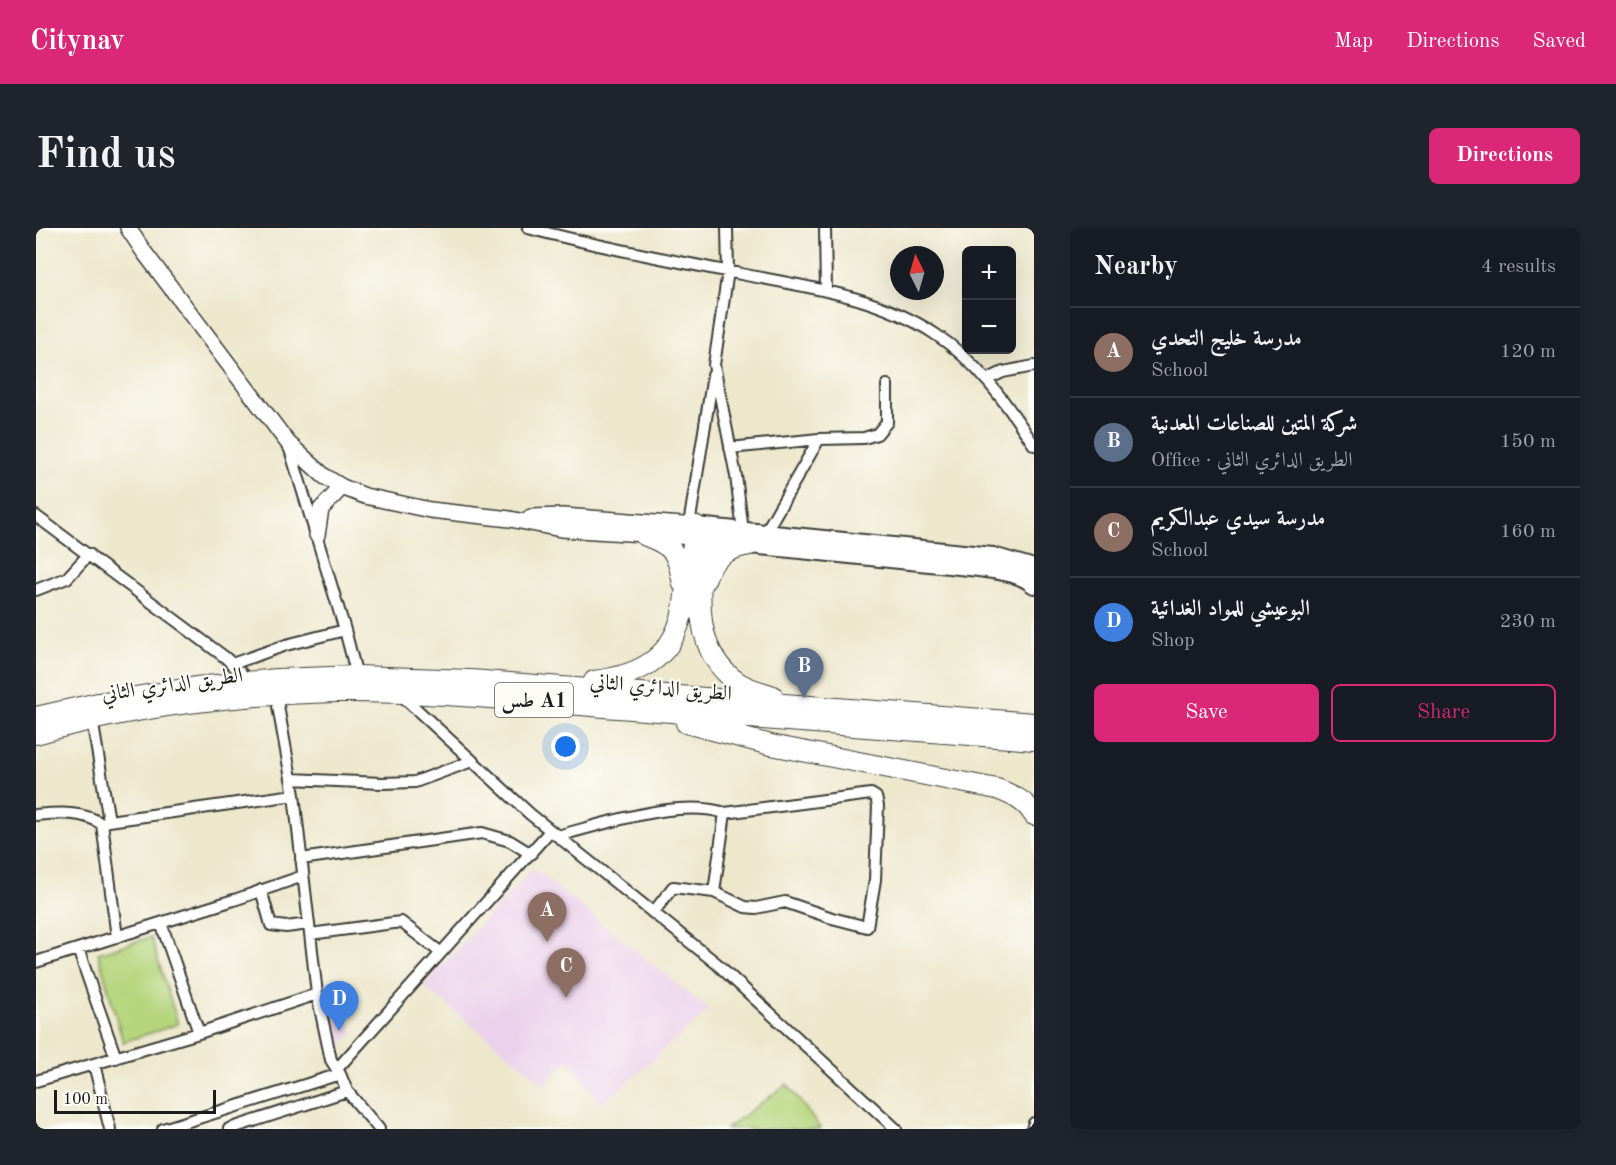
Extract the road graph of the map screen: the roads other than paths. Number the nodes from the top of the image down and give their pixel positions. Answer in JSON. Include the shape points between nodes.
{"nodes":[{"id":1,"x":128,"y":228,"type":"edge"},
{"id":2,"x":528,"y":228,"type":"edge"},
{"id":3,"x":727,"y":228,"type":"edge"},
{"id":4,"x":825,"y":228,"type":"edge"},
{"id":5,"x":728,"y":271,"type":"junction"},
{"id":6,"x":826,"y":290,"type":"junction"},
{"id":7,"x":714,"y":365,"type":"junction"},
{"id":8,"x":1034,"y":366,"type":"edge"},
{"id":9,"x":986,"y":380,"type":"junction"},
{"id":10,"x":887,"y":385,"type":"dead end"},
{"id":11,"x":819,"y":439,"type":"junction"},
{"id":12,"x":288,"y":443,"type":"junction"},
{"id":13,"x":1034,"y":445,"type":"edge"},
{"id":14,"x":730,"y":448,"type":"junction"},
{"id":15,"x":342,"y":487,"type":"junction"},
{"id":16,"x":36,"y":516,"type":"edge"},
{"id":17,"x":510,"y":519,"type":"junction"},
{"id":18,"x":698,"y":531,"type":"junction"},
{"id":19,"x":316,"y":535,"type":"junction"},
{"id":20,"x":644,"y":535,"type":"junction"},
{"id":21,"x":752,"y":536,"type":"junction"},
{"id":22,"x":89,"y":554,"type":"junction"},
{"id":23,"x":1034,"y":568,"type":"edge"},
{"id":24,"x":1034,"y":585,"type":"edge"},
{"id":25,"x":36,"y":590,"type":"edge"},
{"id":26,"x":693,"y":592,"type":"junction"},
{"id":27,"x":345,"y":630,"type":"junction"},
{"id":28,"x":232,"y":664,"type":"junction"},
{"id":29,"x":357,"y":676,"type":"junction"},
{"id":30,"x":249,"y":681,"type":"junction"},
{"id":31,"x":546,"y":685,"type":"junction"},
{"id":32,"x":398,"y":693,"type":"junction"},
{"id":33,"x":276,"y":695,"type":"junction"},
{"id":34,"x":802,"y":705,"type":"junction"},
{"id":35,"x":628,"y":709,"type":"junction"},
{"id":36,"x":36,"y":717,"type":"edge"},
{"id":37,"x":92,"y":719,"type":"junction"},
{"id":38,"x":1034,"y":723,"type":"edge"},
{"id":39,"x":36,"y":734,"type":"edge"},
{"id":40,"x":1034,"y":741,"type":"edge"},
{"id":41,"x":472,"y":761,"type":"junction"},
{"id":42,"x":291,"y":779,"type":"junction"},
{"id":43,"x":294,"y":795,"type":"junction"},
{"id":44,"x":725,"y":813,"type":"junction"},
{"id":45,"x":36,"y":815,"type":"edge"},
{"id":46,"x":1034,"y":815,"type":"edge"},
{"id":47,"x":105,"y":823,"type":"junction"},
{"id":48,"x":553,"y":833,"type":"junction"},
{"id":49,"x":531,"y":854,"type":"junction"},
{"id":50,"x":301,"y":859,"type":"junction"},
{"id":51,"x":303,"y":876,"type":"junction"},
{"id":52,"x":261,"y":891,"type":"junction"},
{"id":53,"x":714,"y":892,"type":"junction"},
{"id":54,"x":653,"y":913,"type":"junction"},
{"id":55,"x":160,"y":923,"type":"junction"},
{"id":56,"x":309,"y":929,"type":"junction"},
{"id":57,"x":117,"y":937,"type":"junction"},
{"id":58,"x":78,"y":949,"type":"junction"},
{"id":59,"x":440,"y":952,"type":"junction"},
{"id":60,"x":36,"y":962,"type":"edge"},
{"id":61,"x":316,"y":994,"type":"junction"},
{"id":62,"x":199,"y":1033,"type":"junction"},
{"id":63,"x":116,"y":1058,"type":"junction"},
{"id":64,"x":94,"y":1064,"type":"junction"},
{"id":65,"x":338,"y":1071,"type":"junction"},
{"id":66,"x":36,"y":1081,"type":"edge"},
{"id":67,"x":347,"y":1091,"type":"junction"},
{"id":68,"x":218,"y":1112,"type":"junction"},
{"id":69,"x":1034,"y":1123,"type":"edge"},
{"id":70,"x":110,"y":1129,"type":"edge"},
{"id":71,"x":163,"y":1129,"type":"edge"},
{"id":72,"x":223,"y":1129,"type":"edge"},
{"id":73,"x":229,"y":1129,"type":"edge"},
{"id":74,"x":380,"y":1129,"type":"edge"},
{"id":75,"x":896,"y":1129,"type":"edge"},
{"id":76,"x":1032,"y":1129,"type":"edge"}],
"edges":[{"from":1,"to":12,"type":"main road"},
{"from":2,"to":5,"type":"street"},
{"from":3,"to":5,"type":"street"},
{"from":4,"to":6,"type":"street"},
{"from":5,"to":6,"type":"street"},
{"from":5,"to":7,"type":"street"},
{"from":6,"to":9,"type":"street","via":[[902,315],[936,334]]},
{"from":7,"to":14,"type":"street"},
{"from":7,"to":18,"type":"street"},
{"from":8,"to":9,"type":"street"},
{"from":9,"to":13,"type":"street"},
{"from":10,"to":11,"type":"street","via":[[887,422],[877,434]]},
{"from":11,"to":14,"type":"street"},
{"from":11,"to":21,"type":"street"},
{"from":12,"to":15,"type":"main road"},
{"from":12,"to":19,"type":"street"},
{"from":14,"to":21,"type":"street"},
{"from":15,"to":17,"type":"main road","via":[[405,506]]},
{"from":15,"to":19,"type":"main road","via":[[321,509]]},
{"from":16,"to":22,"type":"street"},
{"from":17,"to":18,"type":"main road","via":[[562,516]]},
{"from":17,"to":20,"type":"main road","via":[[561,529]]},
{"from":18,"to":20,"type":"main road"},
{"from":18,"to":21,"type":"main road"},
{"from":18,"to":26,"type":"highway"},
{"from":19,"to":27,"type":"street"},
{"from":20,"to":26,"type":"highway","via":[[670,548]]},
{"from":21,"to":23,"type":"main road","via":[[993,556]]},
{"from":21,"to":24,"type":"main road","via":[[1008,572]]},
{"from":21,"to":26,"type":"highway","via":[[721,554]]},
{"from":22,"to":25,"type":"street","via":[[67,578]]},
{"from":22,"to":28,"type":"street"},
{"from":26,"to":31,"type":"highway","via":[[675,636],[645,668],[621,677]]},
{"from":26,"to":34,"type":"highway","via":[[708,646],[726,674],[740,684]]},
{"from":27,"to":28,"type":"street"},
{"from":27,"to":29,"type":"street"},
{"from":28,"to":30,"type":"street"},
{"from":29,"to":30,"type":"highway","name":"الطريق الدائري الثاني","number":"طس A1"},
{"from":29,"to":31,"type":"highway","name":"الطريق الدائري الثاني","number":"طس A1"},
{"from":30,"to":36,"type":"highway","name":"الطريق الدائري الثاني","number":"طس A1","via":[[98,703]]},
{"from":31,"to":34,"type":"highway","name":"الطريق الدائري الثاني","number":"طس A1"},
{"from":32,"to":33,"type":"highway","name":"الطريق الدائري الثاني","number":"طس A1"},
{"from":32,"to":35,"type":"highway","name":"الطريق الدائري الثاني","number":"طس A1"},
{"from":32,"to":41,"type":"street"},
{"from":33,"to":37,"type":"highway","name":"الطريق الدائري الثاني","number":"طس A1"},
{"from":33,"to":42,"type":"street"},
{"from":34,"to":38,"type":"highway","name":"الطريق الدائري الثاني","number":"طس A1"},
{"from":35,"to":40,"type":"highway","name":"الطريق الدائري الثاني","number":"طس A1"},
{"from":35,"to":46,"type":"highway","via":[[771,746],[998,789],[1022,801]]},
{"from":37,"to":39,"type":"highway","name":"الطريق الدائري الثاني","number":"طس A1"},
{"from":37,"to":47,"type":"street"},
{"from":41,"to":42,"type":"street","via":[[415,782]]},
{"from":41,"to":48,"type":"street"},
{"from":42,"to":43,"type":"street"},
{"from":43,"to":47,"type":"street"},
{"from":43,"to":50,"type":"street"},
{"from":44,"to":48,"type":"street","via":[[693,807]]},
{"from":44,"to":53,"type":"street"},
{"from":44,"to":53,"type":"street","via":[[874,794],[878,806],[875,880],[868,927],[784,902],[745,907]]},
{"from":45,"to":47,"type":"street","via":[[77,814]]},
{"from":47,"to":57,"type":"street"},
{"from":48,"to":49,"type":"street"},
{"from":48,"to":54,"type":"street"},
{"from":49,"to":50,"type":"street","via":[[510,841],[482,832]]},
{"from":49,"to":59,"type":"street"},
{"from":50,"to":51,"type":"street"},
{"from":51,"to":52,"type":"street"},
{"from":51,"to":56,"type":"street"},
{"from":52,"to":55,"type":"street"},
{"from":52,"to":56,"type":"street","via":[[271,925]]},
{"from":53,"to":54,"type":"street","via":[[673,887]]},
{"from":54,"to":75,"type":"street","via":[[716,963]]},
{"from":55,"to":57,"type":"street"},
{"from":55,"to":62,"type":"street"},
{"from":56,"to":59,"type":"street","via":[[400,922]]},
{"from":56,"to":61,"type":"street"},
{"from":57,"to":58,"type":"street"},
{"from":58,"to":60,"type":"street"},
{"from":58,"to":63,"type":"street"},
{"from":59,"to":65,"type":"street"},
{"from":61,"to":62,"type":"street"},
{"from":61,"to":65,"type":"street","via":[[331,1060]]},
{"from":62,"to":63,"type":"street"},
{"from":63,"to":64,"type":"street"},
{"from":64,"to":66,"type":"street"},
{"from":64,"to":70,"type":"street"},
{"from":65,"to":67,"type":"street"},
{"from":65,"to":68,"type":"street"},
{"from":67,"to":73,"type":"street"},
{"from":67,"to":74,"type":"street"},
{"from":68,"to":71,"type":"street"},
{"from":68,"to":72,"type":"street"},
{"from":69,"to":76,"type":"street"}]}
